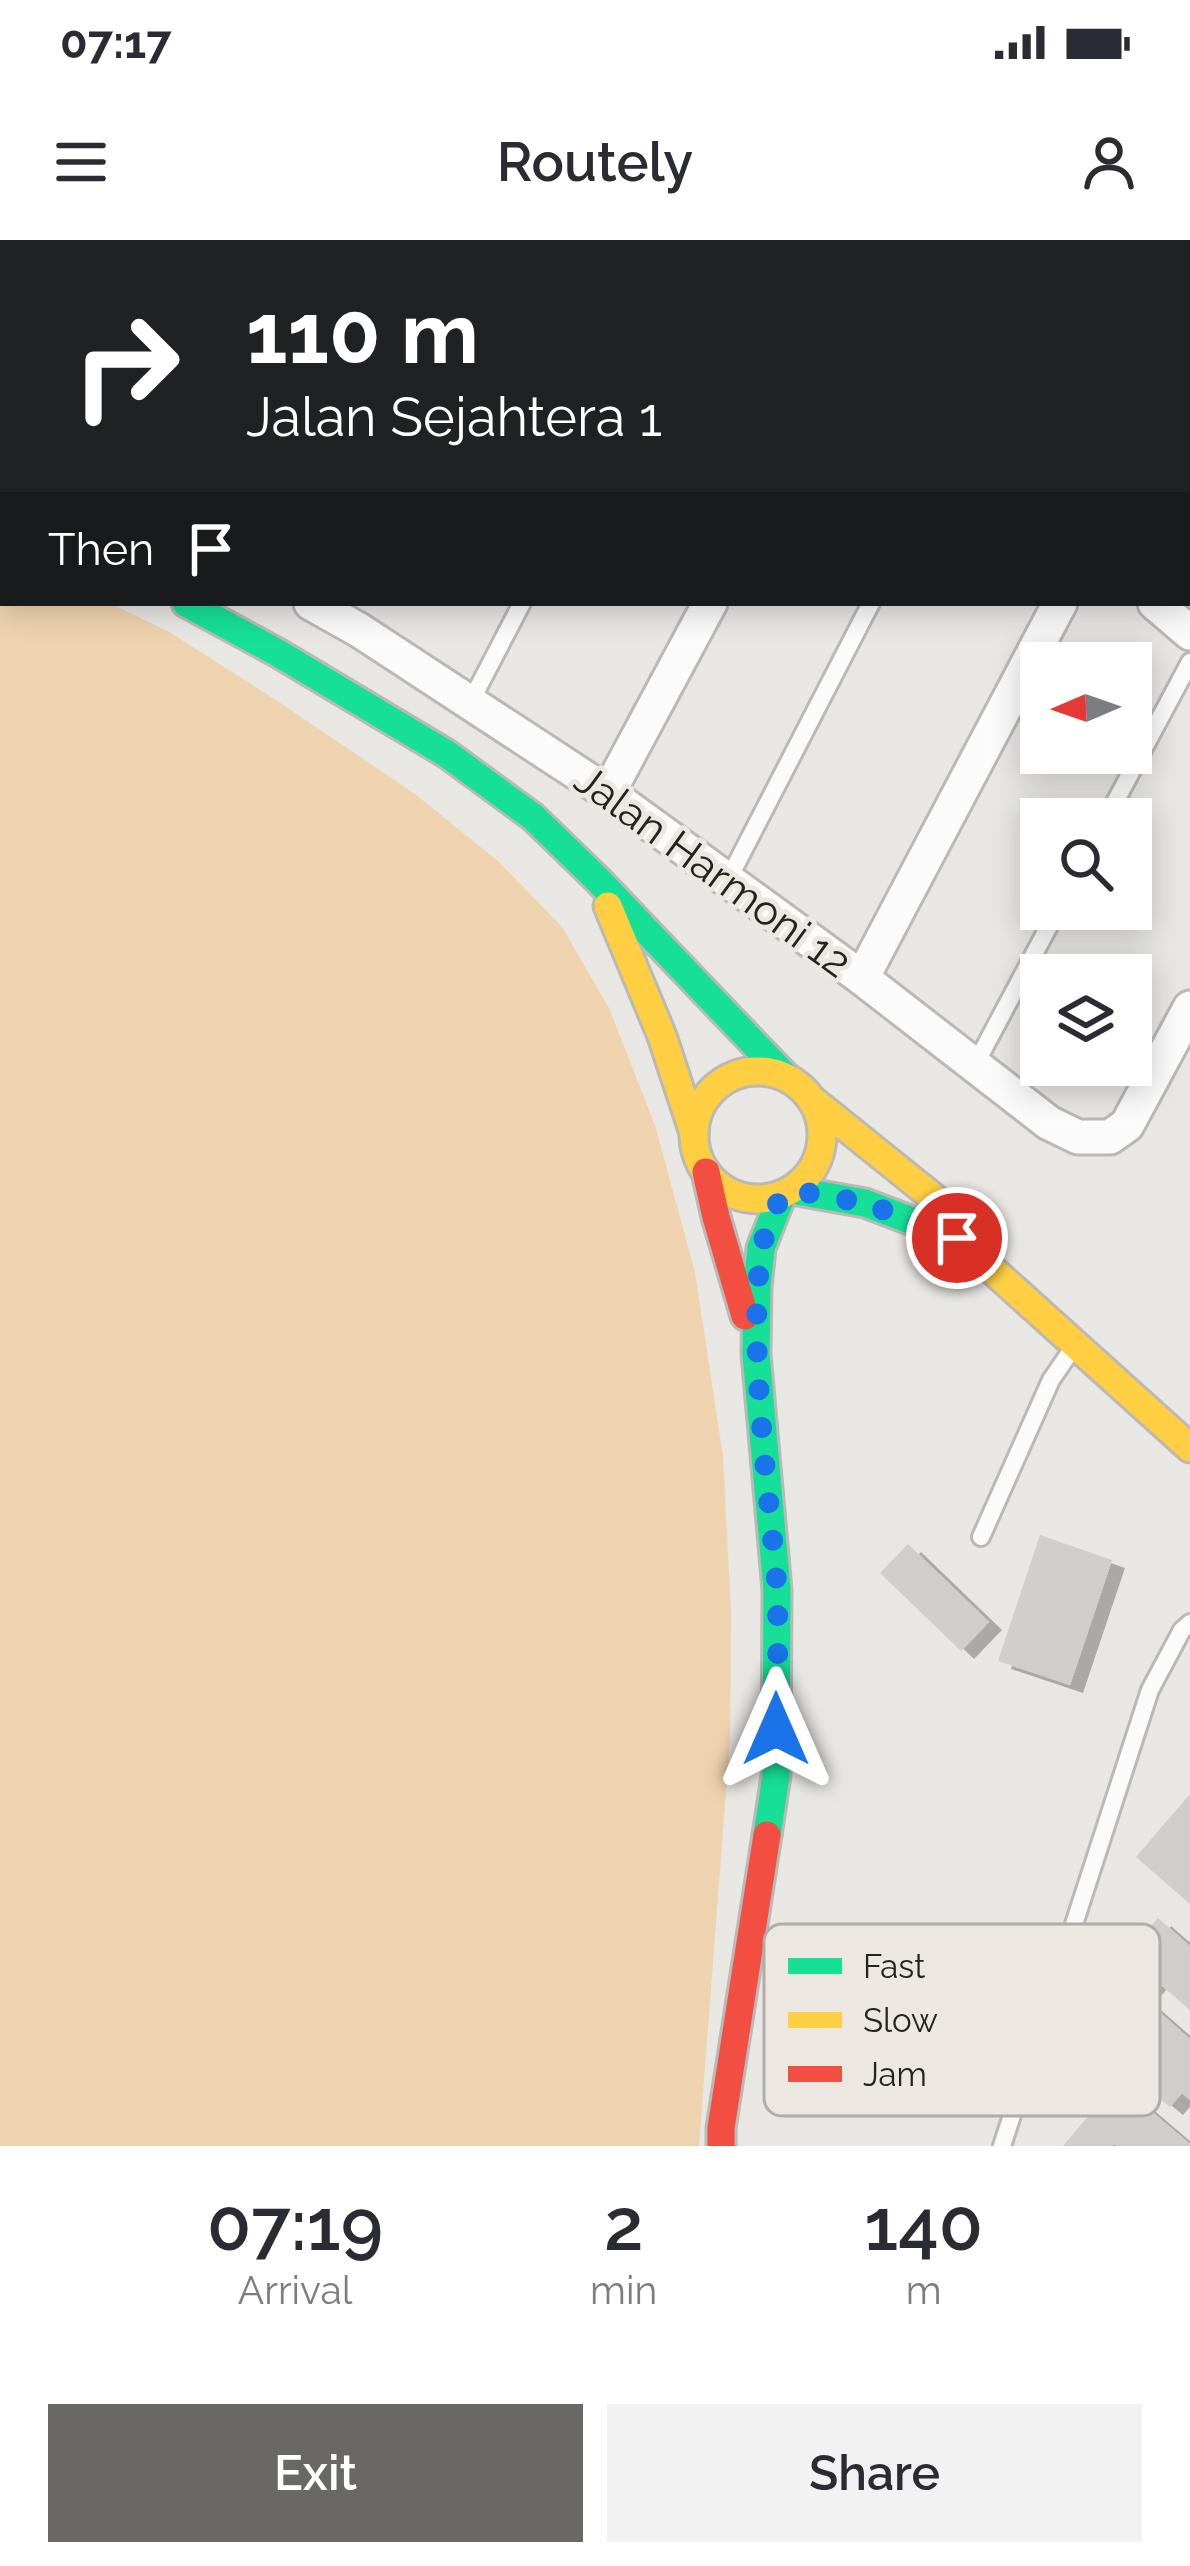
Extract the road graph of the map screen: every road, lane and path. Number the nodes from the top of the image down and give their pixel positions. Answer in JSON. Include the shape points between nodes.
{"nodes":[{"id":1,"x":192,"y":606,"type":"edge"},
{"id":2,"x":323,"y":606,"type":"edge"},
{"id":3,"x":520,"y":606,"type":"edge"},
{"id":4,"x":708,"y":606,"type":"edge"},
{"id":5,"x":869,"y":606,"type":"edge"},
{"id":6,"x":1058,"y":606,"type":"edge"},
{"id":7,"x":1158,"y":606,"type":"edge"},
{"id":8,"x":366,"y":617,"type":"edge"},
{"id":9,"x":1190,"y":633,"type":"edge"},
{"id":10,"x":1190,"y":662,"type":"edge"},
{"id":11,"x":470,"y":703,"type":"junction"},
{"id":12,"x":608,"y":793,"type":"junction"},
{"id":13,"x":1117,"y":798,"type":"edge"},
{"id":14,"x":597,"y":879,"type":"junction"},
{"id":15,"x":728,"y":880,"type":"junction"},
{"id":16,"x":1047,"y":930,"type":"edge"},
{"id":17,"x":862,"y":978,"type":"junction"},
{"id":18,"x":1190,"y":1008,"type":"edge"},
{"id":19,"x":975,"y":1065,"type":"junction"},
{"id":20,"x":787,"y":1077,"type":"junction"},
{"id":21,"x":811,"y":1099,"type":"junction"},
{"id":22,"x":694,"y":1133,"type":"junction"},
{"id":23,"x":706,"y":1172,"type":"junction"},
{"id":24,"x":787,"y":1192,"type":"junction"},
{"id":25,"x":957,"y":1238,"type":"junction"},
{"id":26,"x":1076,"y":1344,"type":"junction"},
{"id":27,"x":756,"y":1354,"type":"junction"},
{"id":28,"x":1190,"y":1448,"type":"edge"},
{"id":29,"x":981,"y":1537,"type":"dead end"},
{"id":30,"x":1190,"y":1623,"type":"edge"},
{"id":31,"x":1074,"y":1924,"type":"edge"},
{"id":32,"x":1012,"y":2116,"type":"edge"},
{"id":33,"x":721,"y":2146,"type":"edge"},
{"id":34,"x":1002,"y":2146,"type":"edge"}],
"edges":[{"from":1,"to":14,"type":"street","via":[[447,754],[533,817]]},
{"from":2,"to":8,"type":"street","name":"Jalan Harmoni 12"},
{"from":3,"to":11,"type":"lane"},
{"from":4,"to":12,"type":"street"},
{"from":5,"to":15,"type":"lane"},
{"from":6,"to":17,"type":"street"},
{"from":7,"to":9,"type":"street"},
{"from":8,"to":11,"type":"street","name":"Jalan Harmoni 12"},
{"from":10,"to":13,"type":"lane"},
{"from":11,"to":12,"type":"street","name":"Jalan Harmoni 12"},
{"from":12,"to":15,"type":"street","name":"Jalan Harmoni 12"},
{"from":14,"to":20,"type":"street"},
{"from":14,"to":22,"type":"street"},
{"from":15,"to":17,"type":"street","name":"Jalan Harmoni 12"},
{"from":16,"to":19,"type":"lane"},
{"from":17,"to":19,"type":"street","name":"Jalan Harmoni 12"},
{"from":18,"to":19,"type":"street","name":"Jalan Harmoni 12","via":[[1127,1125],[1109,1137],[1078,1137],[1049,1124]]},
{"from":20,"to":21,"type":"street"},
{"from":20,"to":22,"type":"street","via":[[755,1071],[725,1079],[703,1102]]},
{"from":21,"to":24,"type":"street","via":[[820,1117],[818,1158]]},
{"from":21,"to":25,"type":"street","via":[[934,1198]]},
{"from":22,"to":23,"type":"street"},
{"from":23,"to":24,"type":"street","via":[[740,1197]]},
{"from":23,"to":27,"type":"street"},
{"from":24,"to":25,"type":"street","via":[[865,1203]]},
{"from":24,"to":27,"type":"street","via":[[761,1249]]},
{"from":25,"to":26,"type":"street"},
{"from":26,"to":28,"type":"street"},
{"from":26,"to":29,"type":"lane","via":[[1051,1381]]},
{"from":27,"to":33,"type":"street","via":[[777,1590],[776,1776]]},
{"from":30,"to":31,"type":"lane","via":[[1150,1690]]},
{"from":32,"to":34,"type":"lane"}]}
